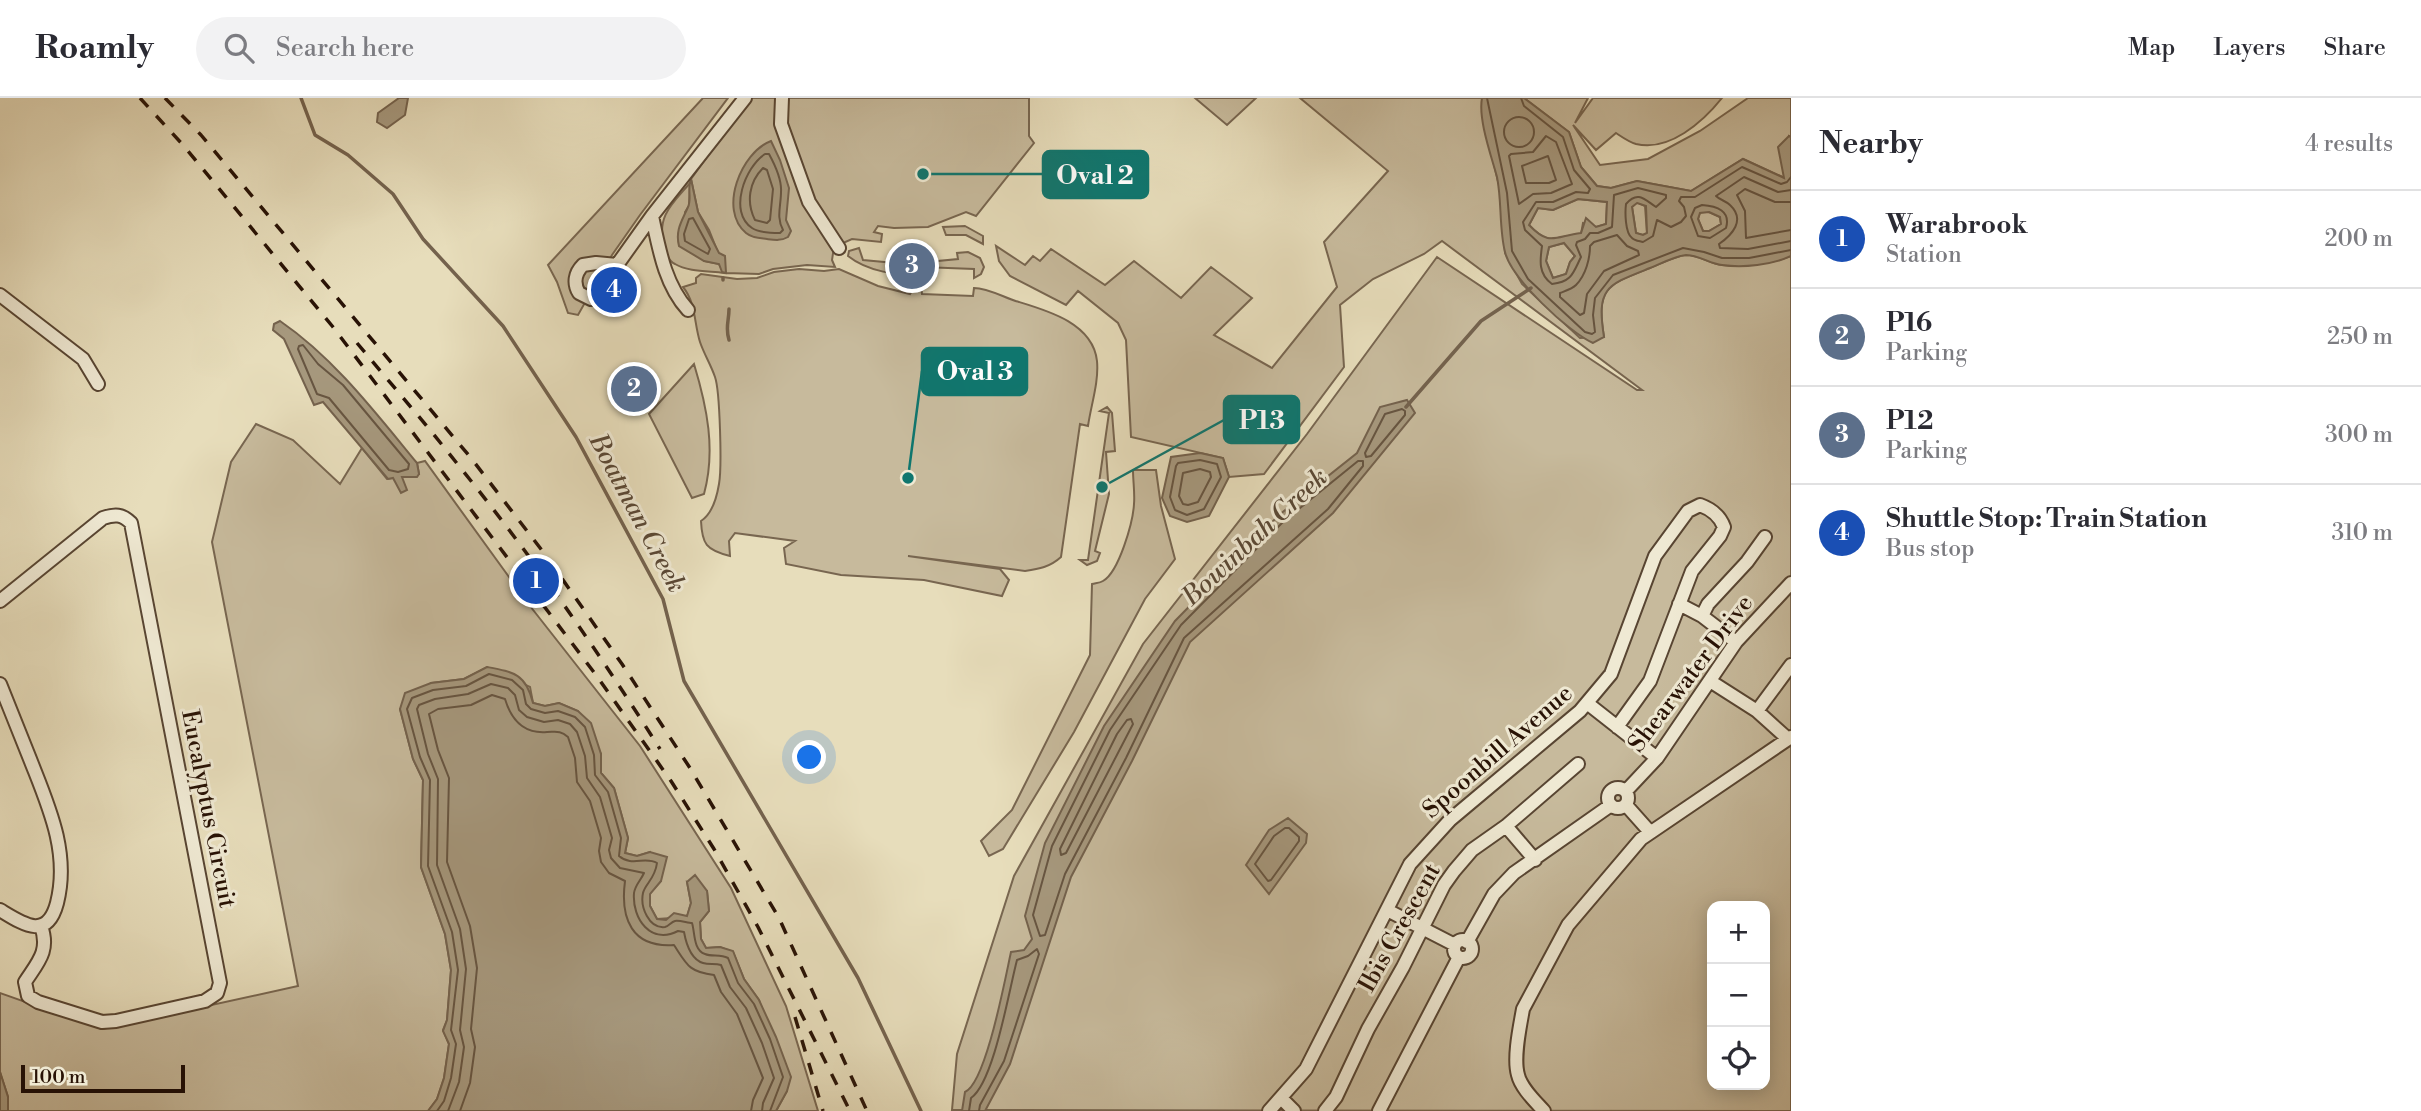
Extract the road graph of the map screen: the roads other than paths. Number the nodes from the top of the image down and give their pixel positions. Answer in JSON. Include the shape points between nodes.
{"nodes":[{"id":1,"x":745,"y":98,"type":"edge"},
{"id":2,"x":782,"y":98,"type":"edge"},
{"id":3,"x":652,"y":216,"type":"junction"},
{"id":4,"x":839,"y":248,"type":"dead end"},
{"id":5,"x":617,"y":265,"type":"dead end"},
{"id":6,"x":0,"y":295,"type":"edge"},
{"id":7,"x":688,"y":310,"type":"dead end"},
{"id":8,"x":98,"y":384,"type":"dead end"},
{"id":9,"x":1765,"y":537,"type":"dead end"},
{"id":10,"x":1791,"y":583,"type":"edge"},
{"id":11,"x":0,"y":601,"type":"edge"},
{"id":12,"x":1679,"y":604,"type":"junction"},
{"id":13,"x":1702,"y":616,"type":"junction"},
{"id":14,"x":1736,"y":642,"type":"junction"},
{"id":15,"x":1791,"y":665,"type":"edge"},
{"id":16,"x":1710,"y":681,"type":"junction"},
{"id":17,"x":0,"y":684,"type":"edge"},
{"id":18,"x":1587,"y":704,"type":"junction"},
{"id":19,"x":1756,"y":711,"type":"junction"},
{"id":20,"x":1617,"y":727,"type":"junction"},
{"id":21,"x":1789,"y":738,"type":"edge"},
{"id":22,"x":1657,"y":758,"type":"junction"},
{"id":23,"x":1577,"y":764,"type":"dead end"},
{"id":24,"x":1626,"y":791,"type":"junction"},
{"id":25,"x":1611,"y":805,"type":"junction"},
{"id":26,"x":1626,"y":805,"type":"junction"},
{"id":27,"x":1506,"y":826,"type":"junction"},
{"id":28,"x":1650,"y":832,"type":"junction"},
{"id":29,"x":1535,"y":860,"type":"junction"},
{"id":30,"x":0,"y":910,"type":"edge"},
{"id":31,"x":1387,"y":910,"type":"junction"},
{"id":32,"x":41,"y":926,"type":"junction"},
{"id":33,"x":1422,"y":928,"type":"junction"},
{"id":34,"x":1460,"y":948,"type":"junction"},
{"id":35,"x":1282,"y":1099,"type":"junction"},
{"id":36,"x":1269,"y":1111,"type":"edge"},
{"id":37,"x":1294,"y":1111,"type":"edge"},
{"id":38,"x":1325,"y":1111,"type":"edge"},
{"id":39,"x":1379,"y":1111,"type":"edge"},
{"id":40,"x":1544,"y":1111,"type":"edge"}],
"edges":[{"from":1,"to":3,"type":"street"},
{"from":2,"to":4,"type":"street","via":[[781,124],[809,202]]},
{"from":3,"to":5,"type":"street"},
{"from":3,"to":7,"type":"street","via":[[666,273]]},
{"from":6,"to":8,"type":"street","via":[[83,359]]},
{"from":9,"to":13,"type":"street"},
{"from":10,"to":14,"type":"street","name":"Shearwater Drive"},
{"from":11,"to":32,"type":"street","name":"Eucalyptus Circuit","via":[[103,517],[124,516],[131,523],[220,983],[217,993],[205,1001],[102,1022],[38,1002],[28,996],[25,982],[45,950]]},
{"from":12,"to":13,"type":"street"},
{"from":12,"to":18,"type":"street","name":"Spoonbill Avenue","via":[[1692,571],[1724,527],[1721,519],[1700,505],[1688,511],[1655,556],[1611,674]]},
{"from":12,"to":20,"type":"street","name":"Spoonbill Avenue","via":[[1650,681]]},
{"from":13,"to":14,"type":"street"},
{"from":14,"to":16,"type":"street","name":"Shearwater Drive"},
{"from":15,"to":19,"type":"street"},
{"from":16,"to":19,"type":"street"},
{"from":16,"to":22,"type":"street","name":"Shearwater Drive"},
{"from":17,"to":32,"type":"street","via":[[52,817],[61,856],[54,912]]},
{"from":18,"to":20,"type":"street"},
{"from":18,"to":31,"type":"street","name":"Spoonbill Avenue","via":[[1431,839],[1410,864]]},
{"from":19,"to":21,"type":"street"},
{"from":20,"to":22,"type":"street"},
{"from":21,"to":28,"type":"street"},
{"from":22,"to":24,"type":"street","name":"Shearwater Drive"},
{"from":23,"to":27,"type":"street","name":"Ibis Crescent"},
{"from":24,"to":25,"type":"street","via":[[1611,790]]},
{"from":24,"to":26,"type":"street"},
{"from":25,"to":26,"type":"street"},
{"from":25,"to":29,"type":"street"},
{"from":26,"to":28,"type":"street"},
{"from":27,"to":29,"type":"street"},
{"from":27,"to":33,"type":"street","name":"Ibis Crescent","via":[[1472,850],[1454,871]]},
{"from":28,"to":40,"type":"street","via":[[1568,925],[1522,1009],[1517,1074]]},
{"from":29,"to":34,"type":"street","via":[[1494,894]]},
{"from":30,"to":32,"type":"street","via":[[21,923]]},
{"from":31,"to":33,"type":"street"},
{"from":31,"to":35,"type":"street","name":"Spoonbill Avenue","via":[[1306,1069]]},
{"from":33,"to":34,"type":"street"},
{"from":33,"to":38,"type":"street","name":"Ibis Crescent"},
{"from":34,"to":39,"type":"street"},
{"from":35,"to":36,"type":"street","name":"Spoonbill Avenue"},
{"from":35,"to":37,"type":"street"}]}
